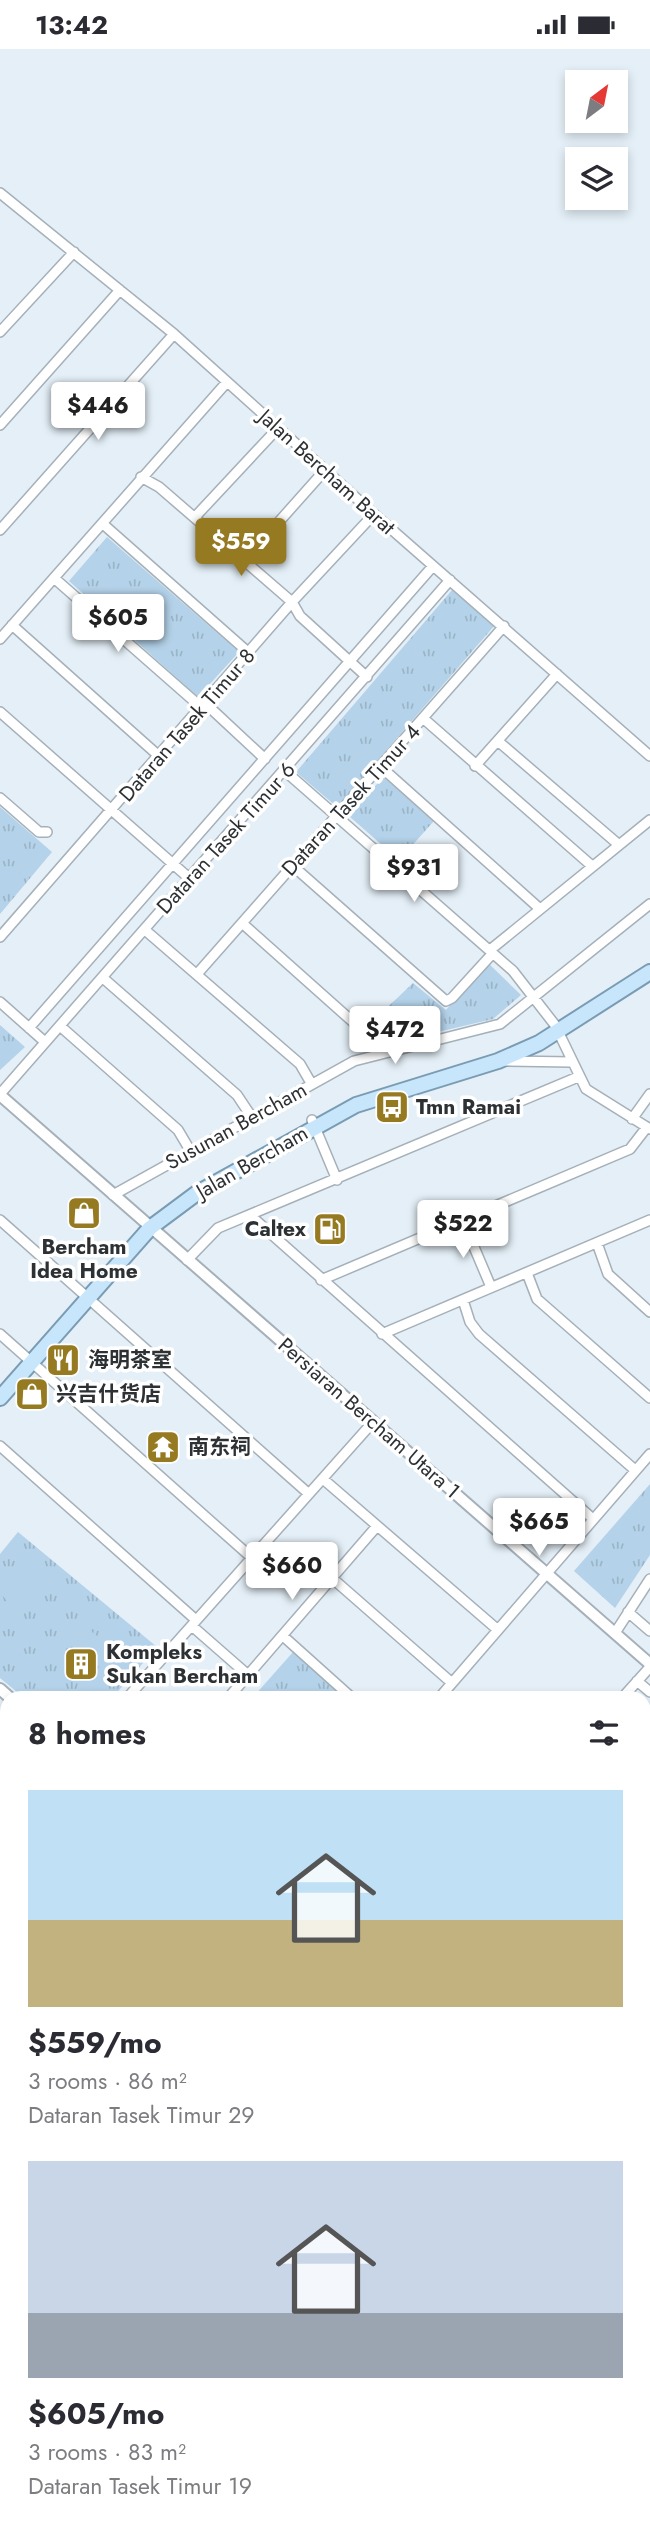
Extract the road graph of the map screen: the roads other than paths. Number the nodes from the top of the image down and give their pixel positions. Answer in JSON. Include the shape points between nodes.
{"nodes":[{"id":1,"x":0,"y":193,"type":"edge"},
{"id":2,"x":74,"y":252,"type":"junction"},
{"id":3,"x":120,"y":290,"type":"junction"},
{"id":4,"x":0,"y":332,"type":"edge"},
{"id":5,"x":174,"y":334,"type":"junction"},
{"id":6,"x":227,"y":382,"type":"junction"},
{"id":7,"x":0,"y":425,"type":"edge"},
{"id":8,"x":278,"y":428,"type":"junction"},
{"id":9,"x":325,"y":470,"type":"junction"},
{"id":10,"x":141,"y":477,"type":"junction"},
{"id":11,"x":374,"y":514,"type":"junction"},
{"id":12,"x":195,"y":517,"type":"junction"},
{"id":13,"x":103,"y":524,"type":"junction"},
{"id":14,"x":0,"y":529,"type":"edge"},
{"id":15,"x":244,"y":561,"type":"junction"},
{"id":16,"x":433,"y":566,"type":"junction"},
{"id":17,"x":54,"y":578,"type":"junction"},
{"id":18,"x":450,"y":580,"type":"junction"},
{"id":19,"x":292,"y":602,"type":"junction"},
{"id":20,"x":12,"y":625,"type":"junction"},
{"id":21,"x":504,"y":627,"type":"junction"},
{"id":22,"x":0,"y":639,"type":"edge"},
{"id":23,"x":249,"y":653,"type":"junction"},
{"id":24,"x":351,"y":663,"type":"junction"},
{"id":25,"x":557,"y":674,"type":"junction"},
{"id":26,"x":367,"y":677,"type":"junction"},
{"id":27,"x":204,"y":706,"type":"junction"},
{"id":28,"x":0,"y":712,"type":"edge"},
{"id":29,"x":424,"y":719,"type":"junction"},
{"id":30,"x":499,"y":742,"type":"junction"},
{"id":31,"x":650,"y":756,"type":"edge"},
{"id":32,"x":160,"y":757,"type":"junction"},
{"id":33,"x":265,"y":759,"type":"junction"},
{"id":34,"x":475,"y":766,"type":"junction"},
{"id":35,"x":381,"y":767,"type":"junction"},
{"id":36,"x":285,"y":771,"type":"junction"},
{"id":37,"x":0,"y":798,"type":"edge"},
{"id":38,"x":113,"y":810,"type":"junction"},
{"id":39,"x":337,"y":817,"type":"junction"},
{"id":40,"x":650,"y":820,"type":"edge"},
{"id":41,"x":47,"y":832,"type":"dead end"},
{"id":42,"x":618,"y":844,"type":"junction"},
{"id":43,"x":173,"y":862,"type":"junction"},
{"id":44,"x":293,"y":866,"type":"junction"},
{"id":45,"x":592,"y":866,"type":"junction"},
{"id":46,"x":189,"y":878,"type":"junction"},
{"id":47,"x":650,"y":904,"type":"edge"},
{"id":48,"x":539,"y":908,"type":"junction"},
{"id":49,"x":242,"y":923,"type":"junction"},
{"id":50,"x":145,"y":930,"type":"junction"},
{"id":51,"x":0,"y":937,"type":"edge"},
{"id":52,"x":491,"y":951,"type":"junction"},
{"id":53,"x":650,"y":972,"type":"edge"},
{"id":54,"x":197,"y":974,"type":"junction"},
{"id":55,"x":103,"y":978,"type":"junction"},
{"id":56,"x":535,"y":996,"type":"junction"},
{"id":57,"x":0,"y":1002,"type":"edge"},
{"id":58,"x":60,"y":1026,"type":"junction"},
{"id":59,"x":561,"y":1026,"type":"junction"},
{"id":60,"x":29,"y":1028,"type":"junction"},
{"id":61,"x":45,"y":1042,"type":"junction"},
{"id":62,"x":383,"y":1053,"type":"junction"},
{"id":63,"x":498,"y":1061,"type":"junction"},
{"id":64,"x":571,"y":1062,"type":"junction"},
{"id":65,"x":578,"y":1076,"type":"junction"},
{"id":66,"x":311,"y":1083,"type":"junction"},
{"id":67,"x":0,"y":1094,"type":"edge"},
{"id":68,"x":648,"y":1098,"type":"edge"},
{"id":69,"x":251,"y":1116,"type":"junction"},
{"id":70,"x":632,"y":1119,"type":"junction"},
{"id":71,"x":313,"y":1123,"type":"junction"},
{"id":72,"x":648,"y":1128,"type":"edge"},
{"id":73,"x":191,"y":1152,"type":"junction"},
{"id":74,"x":337,"y":1180,"type":"junction"},
{"id":75,"x":113,"y":1195,"type":"junction"},
{"id":76,"x":251,"y":1216,"type":"junction"},
{"id":77,"x":0,"y":1220,"type":"edge"},
{"id":78,"x":650,"y":1220,"type":"edge"},
{"id":79,"x":463,"y":1221,"type":"junction"},
{"id":80,"x":147,"y":1225,"type":"junction"},
{"id":81,"x":597,"y":1243,"type":"junction"},
{"id":82,"x":187,"y":1260,"type":"junction"},
{"id":83,"x":527,"y":1273,"type":"junction"},
{"id":84,"x":321,"y":1280,"type":"junction"},
{"id":85,"x":491,"y":1287,"type":"junction"},
{"id":86,"x":86,"y":1294,"type":"junction"},
{"id":87,"x":463,"y":1300,"type":"junction"},
{"id":88,"x":650,"y":1312,"type":"edge"},
{"id":89,"x":0,"y":1333,"type":"edge"},
{"id":90,"x":382,"y":1334,"type":"junction"},
{"id":91,"x":29,"y":1359,"type":"junction"},
{"id":92,"x":0,"y":1388,"type":"edge"},
{"id":93,"x":0,"y":1398,"type":"edge"},
{"id":94,"x":650,"y":1398,"type":"edge"},
{"id":95,"x":373,"y":1422,"type":"junction"},
{"id":96,"x":0,"y":1446,"type":"edge"},
{"id":97,"x":650,"y":1454,"type":"edge"},
{"id":98,"x":635,"y":1470,"type":"junction"},
{"id":99,"x":323,"y":1479,"type":"junction"},
{"id":100,"x":309,"y":1494,"type":"junction"},
{"id":101,"x":593,"y":1519,"type":"junction"},
{"id":102,"x":377,"y":1527,"type":"junction"},
{"id":103,"x":252,"y":1558,"type":"junction"},
{"id":104,"x":546,"y":1573,"type":"junction"},
{"id":105,"x":332,"y":1578,"type":"junction"},
{"id":106,"x":650,"y":1579,"type":"edge"},
{"id":107,"x":628,"y":1612,"type":"junction"},
{"id":108,"x":194,"y":1623,"type":"junction"},
{"id":109,"x":498,"y":1630,"type":"junction"},
{"id":110,"x":650,"y":1631,"type":"edge"},
{"id":111,"x":614,"y":1633,"type":"junction"},
{"id":112,"x":283,"y":1636,"type":"junction"},
{"id":113,"x":650,"y":1665,"type":"edge"},
{"id":114,"x":248,"y":1675,"type":"junction"},
{"id":115,"x":637,"y":1681,"type":"junction"},
{"id":116,"x":452,"y":1683,"type":"junction"},
{"id":117,"x":133,"y":1691,"type":"edge"},
{"id":118,"x":234,"y":1691,"type":"edge"},
{"id":119,"x":344,"y":1691,"type":"edge"},
{"id":120,"x":445,"y":1691,"type":"edge"},
{"id":121,"x":628,"y":1691,"type":"edge"},
{"id":122,"x":649,"y":1691,"type":"edge"}],
"edges":[{"from":1,"to":2,"type":"street","name":"Jalan Bercham Barat"},
{"from":2,"to":3,"type":"street","name":"Jalan Bercham Barat"},
{"from":2,"to":4,"type":"street"},
{"from":3,"to":5,"type":"street","name":"Jalan Bercham Barat"},
{"from":3,"to":7,"type":"street"},
{"from":5,"to":6,"type":"street","name":"Jalan Bercham Barat"},
{"from":5,"to":14,"type":"street"},
{"from":6,"to":8,"type":"street","name":"Jalan Bercham Barat"},
{"from":6,"to":10,"type":"street"},
{"from":8,"to":9,"type":"street","name":"Jalan Bercham Barat"},
{"from":8,"to":12,"type":"street"},
{"from":9,"to":11,"type":"street","name":"Jalan Bercham Barat"},
{"from":9,"to":15,"type":"street"},
{"from":10,"to":12,"type":"street"},
{"from":10,"to":13,"type":"street"},
{"from":11,"to":16,"type":"street","name":"Jalan Bercham Barat"},
{"from":11,"to":19,"type":"street","name":"Dataran Tasek Timur 8"},
{"from":12,"to":15,"type":"street"},
{"from":13,"to":17,"type":"street"},
{"from":13,"to":23,"type":"street"},
{"from":15,"to":19,"type":"street"},
{"from":16,"to":18,"type":"street","name":"Jalan Bercham Barat"},
{"from":16,"to":24,"type":"street","name":"Dataran Tasek Timur 6"},
{"from":17,"to":20,"type":"street"},
{"from":17,"to":27,"type":"street"},
{"from":18,"to":21,"type":"street","name":"Jalan Bercham Barat"},
{"from":18,"to":26,"type":"street","name":"Dataran Tasek Timur 6"},
{"from":19,"to":23,"type":"street","name":"Dataran Tasek Timur 8"},
{"from":19,"to":24,"type":"street","via":[[300,616]]},
{"from":20,"to":22,"type":"street"},
{"from":20,"to":32,"type":"street"},
{"from":21,"to":25,"type":"street","name":"Jalan Bercham Barat"},
{"from":21,"to":29,"type":"street","name":"Dataran Tasek Timur 4"},
{"from":23,"to":27,"type":"street","name":"Dataran Tasek Timur 8"},
{"from":24,"to":26,"type":"street"},
{"from":24,"to":33,"type":"street","name":"Dataran Tasek Timur 6"},
{"from":25,"to":30,"type":"street"},
{"from":25,"to":31,"type":"street","name":"Jalan Bercham Barat"},
{"from":26,"to":36,"type":"street","name":"Dataran Tasek Timur 6"},
{"from":27,"to":32,"type":"street","name":"Dataran Tasek Timur 8"},
{"from":27,"to":33,"type":"street"},
{"from":28,"to":38,"type":"street"},
{"from":29,"to":34,"type":"street"},
{"from":29,"to":35,"type":"street","name":"Dataran Tasek Timur 4"},
{"from":30,"to":34,"type":"street"},
{"from":30,"to":42,"type":"street"},
{"from":32,"to":38,"type":"street","name":"Dataran Tasek Timur 8"},
{"from":33,"to":43,"type":"street","name":"Dataran Tasek Timur 6"},
{"from":34,"to":45,"type":"street"},
{"from":35,"to":39,"type":"street","name":"Dataran Tasek Timur 4"},
{"from":35,"to":48,"type":"street"},
{"from":36,"to":39,"type":"street"},
{"from":36,"to":46,"type":"street","name":"Dataran Tasek Timur 6"},
{"from":37,"to":41,"type":"street","via":[[39,832]]},
{"from":38,"to":43,"type":"street"},
{"from":38,"to":51,"type":"street","name":"Dataran Tasek Timur 8"},
{"from":39,"to":44,"type":"street","name":"Dataran Tasek Timur 4"},
{"from":39,"to":52,"type":"street"},
{"from":40,"to":42,"type":"street"},
{"from":42,"to":45,"type":"street"},
{"from":43,"to":46,"type":"street"},
{"from":43,"to":60,"type":"street","name":"Dataran Tasek Timur 6"},
{"from":44,"to":49,"type":"street","name":"Dataran Tasek Timur 4"},
{"from":44,"to":52,"type":"street","via":[[446,1001]]},
{"from":45,"to":48,"type":"street"},
{"from":46,"to":50,"type":"street","name":"Dataran Tasek Timur 6"},
{"from":47,"to":56,"type":"street","name":"Susunan Bercham"},
{"from":48,"to":52,"type":"street"},
{"from":49,"to":54,"type":"street","name":"Dataran Tasek Timur 4"},
{"from":49,"to":62,"type":"street"},
{"from":50,"to":54,"type":"street"},
{"from":50,"to":55,"type":"street","name":"Dataran Tasek Timur 6"},
{"from":52,"to":56,"type":"street"},
{"from":53,"to":59,"type":"main road","name":"Jalan Bercham"},
{"from":54,"to":66,"type":"street","via":[[300,1065]]},
{"from":55,"to":58,"type":"street","name":"Dataran Tasek Timur 6"},
{"from":55,"to":69,"type":"street","via":[[237,1095]]},
{"from":56,"to":59,"type":"street"},
{"from":56,"to":62,"type":"street","name":"Susunan Bercham","via":[[500,1024]]},
{"from":57,"to":60,"type":"street"},
{"from":58,"to":61,"type":"street","name":"Dataran Tasek Timur 6"},
{"from":58,"to":73,"type":"street","via":[[178,1130]]},
{"from":59,"to":63,"type":"main road","name":"Jalan Bercham"},
{"from":59,"to":64,"type":"street"},
{"from":59,"to":71,"type":"main road","name":"Jalan Bercham","via":[[468,1063],[352,1099]]},
{"from":60,"to":61,"type":"street"},
{"from":61,"to":67,"type":"street","name":"Dataran Tasek Timur 6"},
{"from":62,"to":66,"type":"street","name":"Susunan Bercham","via":[[354,1061]]},
{"from":63,"to":64,"type":"street"},
{"from":63,"to":71,"type":"main road","name":"Jalan Bercham"},
{"from":64,"to":65,"type":"street"},
{"from":65,"to":70,"type":"street","via":[[595,1097]]},
{"from":65,"to":74,"type":"street"},
{"from":66,"to":69,"type":"street","name":"Susunan Bercham"},
{"from":67,"to":75,"type":"street","name":"Persiaran Bercham Utara 1"},
{"from":68,"to":70,"type":"street"},
{"from":69,"to":73,"type":"street","name":"Susunan Bercham"},
{"from":70,"to":72,"type":"street"},
{"from":71,"to":74,"type":"street"},
{"from":71,"to":80,"type":"main road","name":"Jalan Bercham"},
{"from":72,"to":79,"type":"street","via":[[630,1149]]},
{"from":73,"to":75,"type":"street","name":"Susunan Bercham"},
{"from":74,"to":76,"type":"street"},
{"from":75,"to":80,"type":"street","name":"Persiaran Bercham Utara 1"},
{"from":76,"to":82,"type":"street","via":[[218,1228]]},
{"from":76,"to":84,"type":"street"},
{"from":77,"to":86,"type":"street"},
{"from":78,"to":81,"type":"street"},
{"from":79,"to":84,"type":"street"},
{"from":79,"to":85,"type":"street"},
{"from":80,"to":82,"type":"street","name":"Persiaran Bercham Utara 1"},
{"from":80,"to":86,"type":"main road","name":"Jalan Bercham"},
{"from":81,"to":83,"type":"street"},
{"from":81,"to":88,"type":"street","via":[[608,1274]]},
{"from":82,"to":95,"type":"street","name":"Persiaran Bercham Utara 1"},
{"from":83,"to":85,"type":"street"},
{"from":83,"to":94,"type":"street","via":[[537,1299]]},
{"from":84,"to":90,"type":"street"},
{"from":85,"to":87,"type":"street"},
{"from":86,"to":91,"type":"main road","name":"Jalan Bercham"},
{"from":86,"to":100,"type":"street"},
{"from":87,"to":90,"type":"street"},
{"from":87,"to":98,"type":"street","via":[[479,1334]]},
{"from":89,"to":91,"type":"street"},
{"from":90,"to":101,"type":"street"},
{"from":91,"to":92,"type":"main road","name":"Jalan Bercham"},
{"from":91,"to":93,"type":"main road","name":"Jalan Bercham"},
{"from":91,"to":103,"type":"street"},
{"from":95,"to":99,"type":"street"},
{"from":95,"to":104,"type":"street","name":"Persiaran Bercham Utara 1"},
{"from":96,"to":108,"type":"street"},
{"from":97,"to":98,"type":"street"},
{"from":98,"to":101,"type":"street"},
{"from":99,"to":100,"type":"street"},
{"from":99,"to":102,"type":"street"},
{"from":100,"to":103,"type":"street"},
{"from":101,"to":104,"type":"street"},
{"from":102,"to":105,"type":"street"},
{"from":102,"to":109,"type":"street"},
{"from":103,"to":108,"type":"street"},
{"from":104,"to":109,"type":"street"},
{"from":104,"to":111,"type":"street","name":"Persiaran Bercham Utara 1"},
{"from":105,"to":112,"type":"street"},
{"from":105,"to":116,"type":"street"},
{"from":106,"to":107,"type":"street"},
{"from":107,"to":110,"type":"street"},
{"from":107,"to":111,"type":"street"},
{"from":108,"to":114,"type":"street"},
{"from":108,"to":117,"type":"street"},
{"from":109,"to":116,"type":"street"},
{"from":111,"to":113,"type":"street","name":"Persiaran Bercham Utara 1"},
{"from":112,"to":114,"type":"street"},
{"from":112,"to":119,"type":"street"},
{"from":113,"to":115,"type":"street"},
{"from":114,"to":118,"type":"street"},
{"from":115,"to":121,"type":"street"},
{"from":115,"to":122,"type":"street"},
{"from":116,"to":120,"type":"street"}]}
